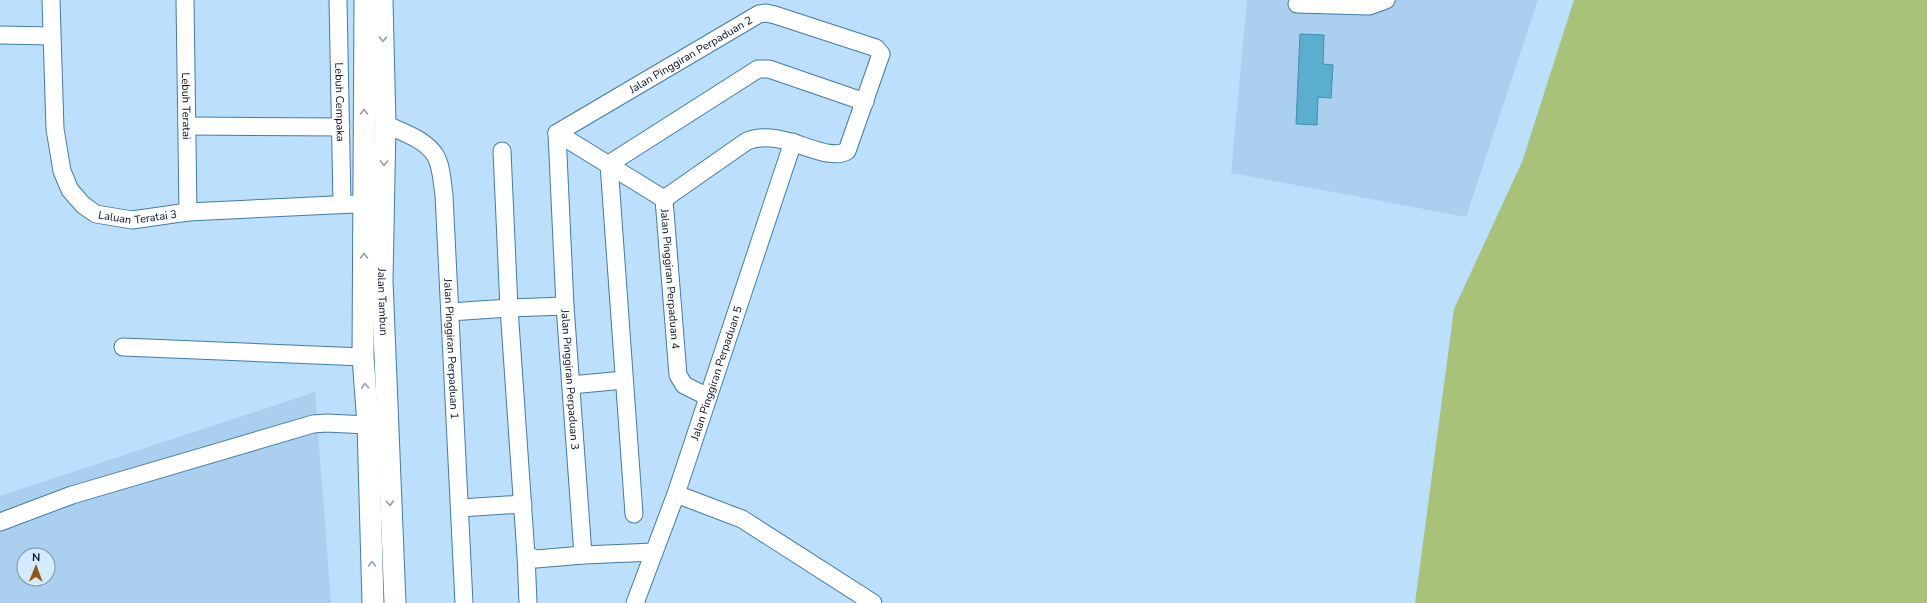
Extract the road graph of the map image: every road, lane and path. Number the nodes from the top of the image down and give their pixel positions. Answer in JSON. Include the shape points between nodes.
{"nodes":[{"id":1,"x":51,"y":0,"type":"edge"},
{"id":2,"x":185,"y":0,"type":"edge"},
{"id":3,"x":338,"y":0,"type":"edge"},
{"id":4,"x":365,"y":0,"type":"edge"},
{"id":5,"x":382,"y":0,"type":"edge"},
{"id":6,"x":1386,"y":0,"type":"edge"},
{"id":7,"x":1297,"y":4,"type":"dead end"},
{"id":8,"x":0,"y":35,"type":"edge"},
{"id":9,"x":51,"y":36,"type":"junction"},
{"id":10,"x":865,"y":102,"type":"junction"},
{"id":11,"x":385,"y":124,"type":"junction"},
{"id":12,"x":187,"y":126,"type":"junction"},
{"id":13,"x":341,"y":128,"type":"junction"},
{"id":14,"x":557,"y":133,"type":"junction"},
{"id":15,"x":793,"y":142,"type":"junction"},
{"id":16,"x":502,"y":150,"type":"dead end"},
{"id":17,"x":609,"y":164,"type":"junction"},
{"id":18,"x":664,"y":199,"type":"junction"},
{"id":19,"x":373,"y":203,"type":"junction"},
{"id":20,"x":342,"y":204,"type":"junction"},
{"id":21,"x":188,"y":212,"type":"junction"},
{"id":22,"x":565,"y":306,"type":"junction"},
{"id":23,"x":509,"y":308,"type":"junction"},
{"id":24,"x":450,"y":312,"type":"junction"},
{"id":25,"x":383,"y":320,"type":"junction"},
{"id":26,"x":123,"y":347,"type":"dead end"},
{"id":27,"x":363,"y":357,"type":"junction"},
{"id":28,"x":624,"y":380,"type":"junction"},
{"id":29,"x":570,"y":385,"type":"junction"},
{"id":30,"x":708,"y":397,"type":"junction"},
{"id":31,"x":368,"y":425,"type":"junction"},
{"id":32,"x":389,"y":475,"type":"junction"},
{"id":33,"x":676,"y":494,"type":"junction"},
{"id":34,"x":523,"y":504,"type":"junction"},
{"id":35,"x":460,"y":508,"type":"junction"},
{"id":36,"x":634,"y":514,"type":"dead end"},
{"id":37,"x":0,"y":522,"type":"edge"},
{"id":38,"x":654,"y":552,"type":"junction"},
{"id":39,"x":526,"y":555,"type":"junction"},
{"id":40,"x":583,"y":555,"type":"junction"},
{"id":41,"x":373,"y":603,"type":"edge"},
{"id":42,"x":394,"y":603,"type":"edge"},
{"id":43,"x":464,"y":603,"type":"edge"},
{"id":44,"x":528,"y":603,"type":"edge"},
{"id":45,"x":635,"y":603,"type":"edge"},
{"id":46,"x":874,"y":603,"type":"edge"}],
"edges":[{"from":1,"to":9,"type":"street","name":"Laluan Teratai 3"},
{"from":2,"to":12,"type":"street","name":"Lebuh Teratai"},
{"from":3,"to":13,"type":"street","name":"Lebuh Cempaka"},
{"from":19,"to":4,"type":"main road","name":"Jalan Tambun","one_way":true},
{"from":5,"to":11,"type":"main road","name":"Jalan Tambun","one_way":true},
{"from":6,"to":7,"type":"street","via":[[1369,6]]},
{"from":8,"to":9,"type":"street"},
{"from":9,"to":21,"type":"street","name":"Laluan Teratai 3","via":[[55,129],[62,171],[70,190],[83,205],[96,214],[115,218],[132,220]]},
{"from":10,"to":14,"type":"street","name":"Jalan Pinggiran Perpaduan 2","via":[[881,54],[879,50],[766,13],[759,14]]},
{"from":10,"to":15,"type":"street","name":"Jalan Pinggiran Perpaduan 2","via":[[847,151],[841,155],[833,155]]},
{"from":10,"to":17,"type":"street","via":[[769,69],[758,69]]},
{"from":11,"to":19,"type":"main road","name":"Jalan Tambun","one_way":true},
{"from":11,"to":24,"type":"street","name":"Jalan Pinggiran Perpaduan 1","via":[[424,144],[435,155],[439,165],[444,195]]},
{"from":12,"to":13,"type":"street"},
{"from":12,"to":21,"type":"street","name":"Lebuh Teratai"},
{"from":13,"to":20,"type":"street","name":"Lebuh Cempaka"},
{"from":14,"to":17,"type":"street"},
{"from":14,"to":22,"type":"street","name":"Jalan Pinggiran Perpaduan 3"},
{"from":15,"to":18,"type":"street","name":"Jalan Pinggiran Perpaduan 4","via":[[765,136],[756,137]]},
{"from":15,"to":30,"type":"street","name":"Jalan Pinggiran Perpaduan 5"},
{"from":16,"to":23,"type":"street"},
{"from":17,"to":18,"type":"street"},
{"from":17,"to":28,"type":"street"},
{"from":18,"to":30,"type":"street","name":"Jalan Pinggiran Perpaduan 4","via":[[678,375],[684,385]]},
{"from":19,"to":20,"type":"street","name":"Laluan Teratai 3"},
{"from":19,"to":25,"type":"main road","name":"Jalan Tambun"},
{"from":27,"to":19,"type":"main road","name":"Jalan Tambun","one_way":true},
{"from":20,"to":21,"type":"street","name":"Laluan Teratai 3"},
{"from":22,"to":23,"type":"street"},
{"from":22,"to":29,"type":"street","name":"Jalan Pinggiran Perpaduan 3"},
{"from":23,"to":24,"type":"street"},
{"from":23,"to":34,"type":"street"},
{"from":24,"to":35,"type":"street","name":"Jalan Pinggiran Perpaduan 1"},
{"from":25,"to":31,"type":"main road","via":[[382,411],[379,420]]},
{"from":25,"to":32,"type":"main road","name":"Jalan Tambun"},
{"from":26,"to":27,"type":"street"},
{"from":31,"to":27,"type":"main road","name":"Jalan Tambun","one_way":true},
{"from":28,"to":29,"type":"street"},
{"from":28,"to":36,"type":"street"},
{"from":29,"to":40,"type":"street","name":"Jalan Pinggiran Perpaduan 3"},
{"from":30,"to":33,"type":"street","name":"Jalan Pinggiran Perpaduan 5"},
{"from":31,"to":32,"type":"main road","via":[[376,430],[379,436]]},
{"from":31,"to":37,"type":"street","via":[[313,424],[72,494]]},
{"from":41,"to":31,"type":"main road","name":"Jalan Tambun","one_way":true},
{"from":32,"to":42,"type":"main road","name":"Jalan Tambun","one_way":true},
{"from":33,"to":38,"type":"street","name":"Jalan Pinggiran Perpaduan 5"},
{"from":33,"to":46,"type":"street","via":[[742,519]]},
{"from":34,"to":35,"type":"street"},
{"from":34,"to":39,"type":"street"},
{"from":35,"to":43,"type":"street","name":"Jalan Pinggiran Perpaduan 1"},
{"from":38,"to":40,"type":"street"},
{"from":38,"to":45,"type":"street","name":"Jalan Pinggiran Perpaduan 5"},
{"from":39,"to":40,"type":"street","via":[[536,560]]},
{"from":39,"to":44,"type":"street"}]}
